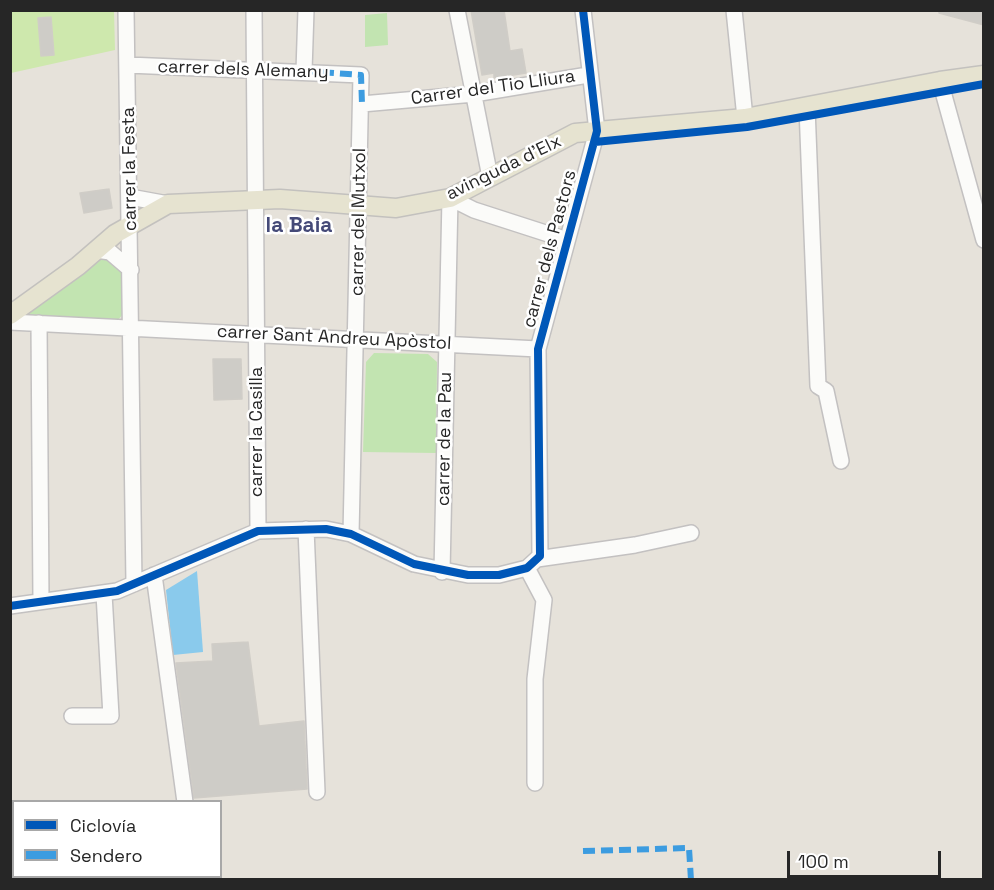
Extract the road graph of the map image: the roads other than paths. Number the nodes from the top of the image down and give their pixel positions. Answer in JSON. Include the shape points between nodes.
{"nodes":[{"id":1,"x":126,"y":10,"type":"edge"},
{"id":2,"x":254,"y":10,"type":"edge"},
{"id":3,"x":306,"y":10,"type":"edge"},
{"id":4,"x":457,"y":10,"type":"edge"},
{"id":5,"x":583,"y":10,"type":"edge"},
{"id":6,"x":734,"y":10,"type":"edge"},
{"id":7,"x":128,"y":65,"type":"junction"},
{"id":8,"x":254,"y":69,"type":"junction"},
{"id":9,"x":304,"y":71,"type":"junction"},
{"id":10,"x":358,"y":75,"type":"joint"},
{"id":11,"x":588,"y":75,"type":"junction"},
{"id":12,"x":984,"y":75,"type":"edge"},
{"id":13,"x":940,"y":81,"type":"junction"},
{"id":14,"x":474,"y":94,"type":"junction"},
{"id":15,"x":362,"y":104,"type":"junction"},
{"id":16,"x":807,"y":108,"type":"junction"},
{"id":17,"x":745,"y":118,"type":"junction"},
{"id":18,"x":597,"y":131,"type":"junction"},
{"id":19,"x":490,"y":177,"type":"junction"},
{"id":20,"x":130,"y":196,"type":"junction"},
{"id":21,"x":450,"y":198,"type":"junction"},
{"id":22,"x":255,"y":200,"type":"junction"},
{"id":23,"x":168,"y":204,"type":"junction"},
{"id":24,"x":360,"y":206,"type":"junction"},
{"id":25,"x":131,"y":224,"type":"junction"},
{"id":26,"x":567,"y":240,"type":"junction"},
{"id":27,"x":984,"y":240,"type":"edge"},
{"id":28,"x":96,"y":250,"type":"junction"},
{"id":29,"x":131,"y":270,"type":"junction"},
{"id":30,"x":10,"y":315,"type":"edge"},
{"id":31,"x":10,"y":322,"type":"edge"},
{"id":32,"x":39,"y":323,"type":"junction"},
{"id":33,"x":130,"y":327,"type":"junction"},
{"id":34,"x":257,"y":334,"type":"junction"},
{"id":35,"x":356,"y":339,"type":"junction"},
{"id":36,"x":447,"y":344,"type":"junction"},
{"id":37,"x":538,"y":349,"type":"junction"},
{"id":38,"x":841,"y":460,"type":"dead end"},
{"id":39,"x":306,"y":529,"type":"junction"},
{"id":40,"x":258,"y":531,"type":"junction"},
{"id":41,"x":691,"y":533,"type":"dead end"},
{"id":42,"x":351,"y":534,"type":"junction"},
{"id":43,"x":534,"y":561,"type":"junction"},
{"id":44,"x":442,"y":572,"type":"junction"},
{"id":45,"x":154,"y":574,"type":"junction"},
{"id":46,"x":134,"y":584,"type":"junction"},
{"id":47,"x":104,"y":594,"type":"junction"},
{"id":48,"x":40,"y":601,"type":"junction"},
{"id":49,"x":10,"y":606,"type":"edge"},
{"id":50,"x":72,"y":716,"type":"dead end"},
{"id":51,"x":535,"y":783,"type":"dead end"},
{"id":52,"x":317,"y":792,"type":"dead end"},
{"id":53,"x":185,"y":800,"type":"edge"}],
"edges":[{"from":1,"to":7,"type":"street","name":"carrer la Festa"},
{"from":2,"to":8,"type":"street","name":"carrer la Casilla"},
{"from":3,"to":9,"type":"street"},
{"from":4,"to":14,"type":"street"},
{"from":5,"to":11,"type":"street"},
{"from":6,"to":17,"type":"street"},
{"from":7,"to":8,"type":"street","name":"carrer dels Alemany"},
{"from":7,"to":20,"type":"street","name":"carrer la Festa"},
{"from":8,"to":9,"type":"street","name":"carrer dels Alemany"},
{"from":8,"to":22,"type":"street","name":"carrer la Casilla"},
{"from":9,"to":10,"type":"street","name":"carrer dels Alemany"},
{"from":10,"to":15,"type":"street","name":"carrer del Mutxol","via":[[362,75]]},
{"from":11,"to":14,"type":"street","name":"Carrer del Tio Lliura"},
{"from":11,"to":18,"type":"street"},
{"from":12,"to":13,"type":"main road","name":"avinguda d'Elx"},
{"from":13,"to":16,"type":"main road","name":"avinguda d'Elx"},
{"from":13,"to":27,"type":"street"},
{"from":14,"to":15,"type":"street","name":"Carrer del Tio Lliura"},
{"from":14,"to":19,"type":"street"},
{"from":15,"to":24,"type":"street","name":"carrer del Mutxol"},
{"from":16,"to":17,"type":"main road","name":"avinguda d'Elx"},
{"from":16,"to":38,"type":"street","via":[[818,386],[826,391]]},
{"from":17,"to":18,"type":"main road","name":"avinguda d'Elx"},
{"from":18,"to":19,"type":"main road","name":"avinguda d'Elx","via":[[574,133]]},
{"from":18,"to":26,"type":"street","name":"carrer dels Pastors"},
{"from":19,"to":21,"type":"main road","name":"avinguda d'Elx"},
{"from":20,"to":23,"type":"street"},
{"from":20,"to":25,"type":"street","name":"carrer la Festa"},
{"from":21,"to":24,"type":"main road","name":"avinguda d'Elx","via":[[396,208]]},
{"from":21,"to":26,"type":"street","via":[[474,210]]},
{"from":21,"to":36,"type":"street","name":"carrer de la Pau"},
{"from":22,"to":23,"type":"main road","name":"avinguda d'Elx"},
{"from":22,"to":24,"type":"main road","name":"avinguda d'Elx"},
{"from":22,"to":34,"type":"street","name":"carrer la Casilla"},
{"from":23,"to":25,"type":"main road","name":"avinguda d'Elx"},
{"from":24,"to":35,"type":"street","name":"carrer del Mutxol"},
{"from":25,"to":28,"type":"main road","name":"avinguda d'Elx"},
{"from":25,"to":29,"type":"street","name":"carrer la Festa"},
{"from":26,"to":37,"type":"street","name":"carrer dels Pastors"},
{"from":28,"to":29,"type":"street","via":[[110,252]]},
{"from":28,"to":30,"type":"main road","name":"avinguda d'Elx"},
{"from":29,"to":33,"type":"street","name":"carrer la Festa"},
{"from":31,"to":32,"type":"street","name":"carrer Sant Andreu Apòstol"},
{"from":32,"to":33,"type":"street","name":"carrer Sant Andreu Apòstol"},
{"from":32,"to":48,"type":"street"},
{"from":33,"to":34,"type":"street","name":"carrer Sant Andreu Apòstol"},
{"from":33,"to":46,"type":"street","name":"carrer la Festa"},
{"from":34,"to":35,"type":"street","name":"carrer Sant Andreu Apòstol"},
{"from":34,"to":40,"type":"street","name":"carrer la Casilla"},
{"from":35,"to":36,"type":"street","name":"carrer Sant Andreu Apòstol"},
{"from":35,"to":42,"type":"street","name":"carrer del Mutxol"},
{"from":36,"to":37,"type":"street","name":"carrer Sant Andreu Apòstol"},
{"from":36,"to":44,"type":"street","name":"carrer de la Pau"},
{"from":37,"to":43,"type":"street","name":"carrer dels Pastors"},
{"from":39,"to":40,"type":"street"},
{"from":39,"to":42,"type":"street"},
{"from":39,"to":52,"type":"street"},
{"from":40,"to":45,"type":"street"},
{"from":41,"to":43,"type":"street"},
{"from":42,"to":44,"type":"street","via":[[414,564]]},
{"from":43,"to":44,"type":"street","via":[[499,575]]},
{"from":43,"to":51,"type":"street","via":[[544,600],[535,679]]},
{"from":45,"to":46,"type":"street"},
{"from":45,"to":53,"type":"street"},
{"from":46,"to":47,"type":"street"},
{"from":47,"to":48,"type":"street"},
{"from":47,"to":50,"type":"street","via":[[111,716]]},
{"from":48,"to":49,"type":"street"}]}
